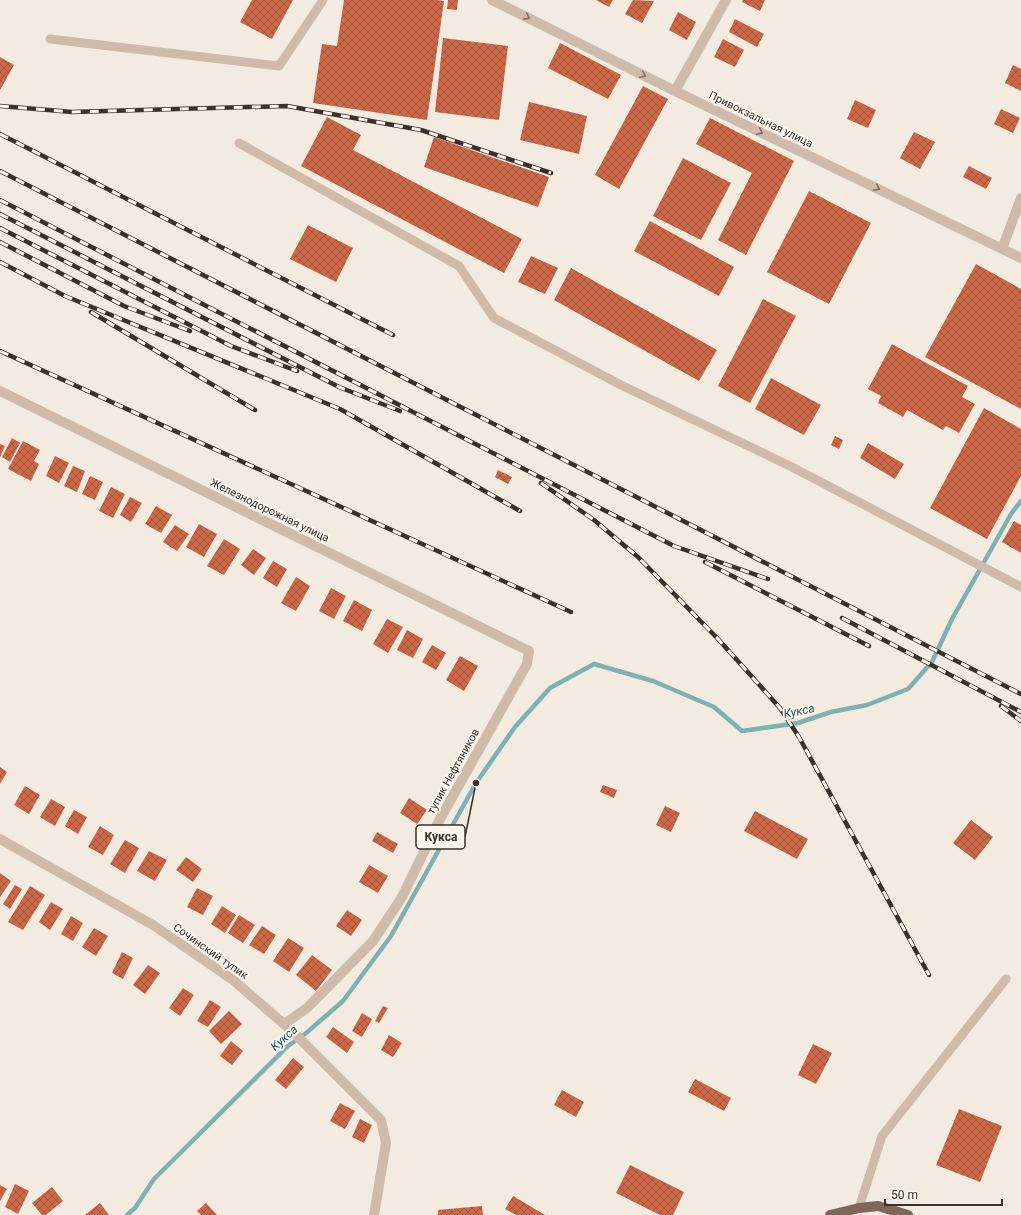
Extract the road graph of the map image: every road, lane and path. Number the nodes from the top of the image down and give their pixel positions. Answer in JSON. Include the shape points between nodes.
{"nodes":[{"id":1,"x":323,"y":0,"type":"edge"},
{"id":2,"x":492,"y":0,"type":"edge"},
{"id":3,"x":726,"y":0,"type":"edge"},
{"id":4,"x":50,"y":39,"type":"dead end"},
{"id":5,"x":674,"y":91,"type":"junction"},
{"id":6,"x":239,"y":143,"type":"dead end"},
{"id":7,"x":1021,"y":198,"type":"edge"},
{"id":8,"x":1002,"y":249,"type":"junction"},
{"id":9,"x":1021,"y":258,"type":"edge"},
{"id":10,"x":0,"y":391,"type":"edge"},
{"id":11,"x":1021,"y":587,"type":"edge"},
{"id":12,"x":529,"y":651,"type":"joint"},
{"id":13,"x":0,"y":838,"type":"edge"},
{"id":14,"x":1006,"y":979,"type":"dead end"},
{"id":15,"x":288,"y":1027,"type":"junction"},
{"id":16,"x":859,"y":1208,"type":"junction"},
{"id":17,"x":374,"y":1215,"type":"edge"},
{"id":18,"x":830,"y":1215,"type":"edge"},
{"id":19,"x":908,"y":1215,"type":"edge"}],
"edges":[{"from":1,"to":4,"type":"lane","via":[[279,66]]},
{"from":2,"to":5,"type":"street","name":"Привокзальная улица","one_way":true},
{"from":3,"to":5,"type":"street"},
{"from":5,"to":8,"type":"street","name":"Привокзальная улица","one_way":true},
{"from":6,"to":11,"type":"lane","via":[[459,266],[494,318],[621,385],[792,467]]},
{"from":7,"to":8,"type":"street"},
{"from":8,"to":9,"type":"street","name":"Привокзальная улица"},
{"from":10,"to":12,"type":"street","name":"Железнодорожная улица"},
{"from":12,"to":15,"type":"street","name":"тупик Нефтяников","via":[[527,664],[440,819],[402,897],[373,941]]},
{"from":13,"to":15,"type":"street","name":"Сочинский тупик","via":[[153,925],[233,980]]},
{"from":14,"to":16,"type":"lane","via":[[882,1136]]},
{"from":15,"to":17,"type":"street","name":"Сочинский тупик","via":[[381,1120],[386,1142]]},
{"from":16,"to":18,"type":"main road"},
{"from":16,"to":19,"type":"main road","via":[[878,1206]]}]}
